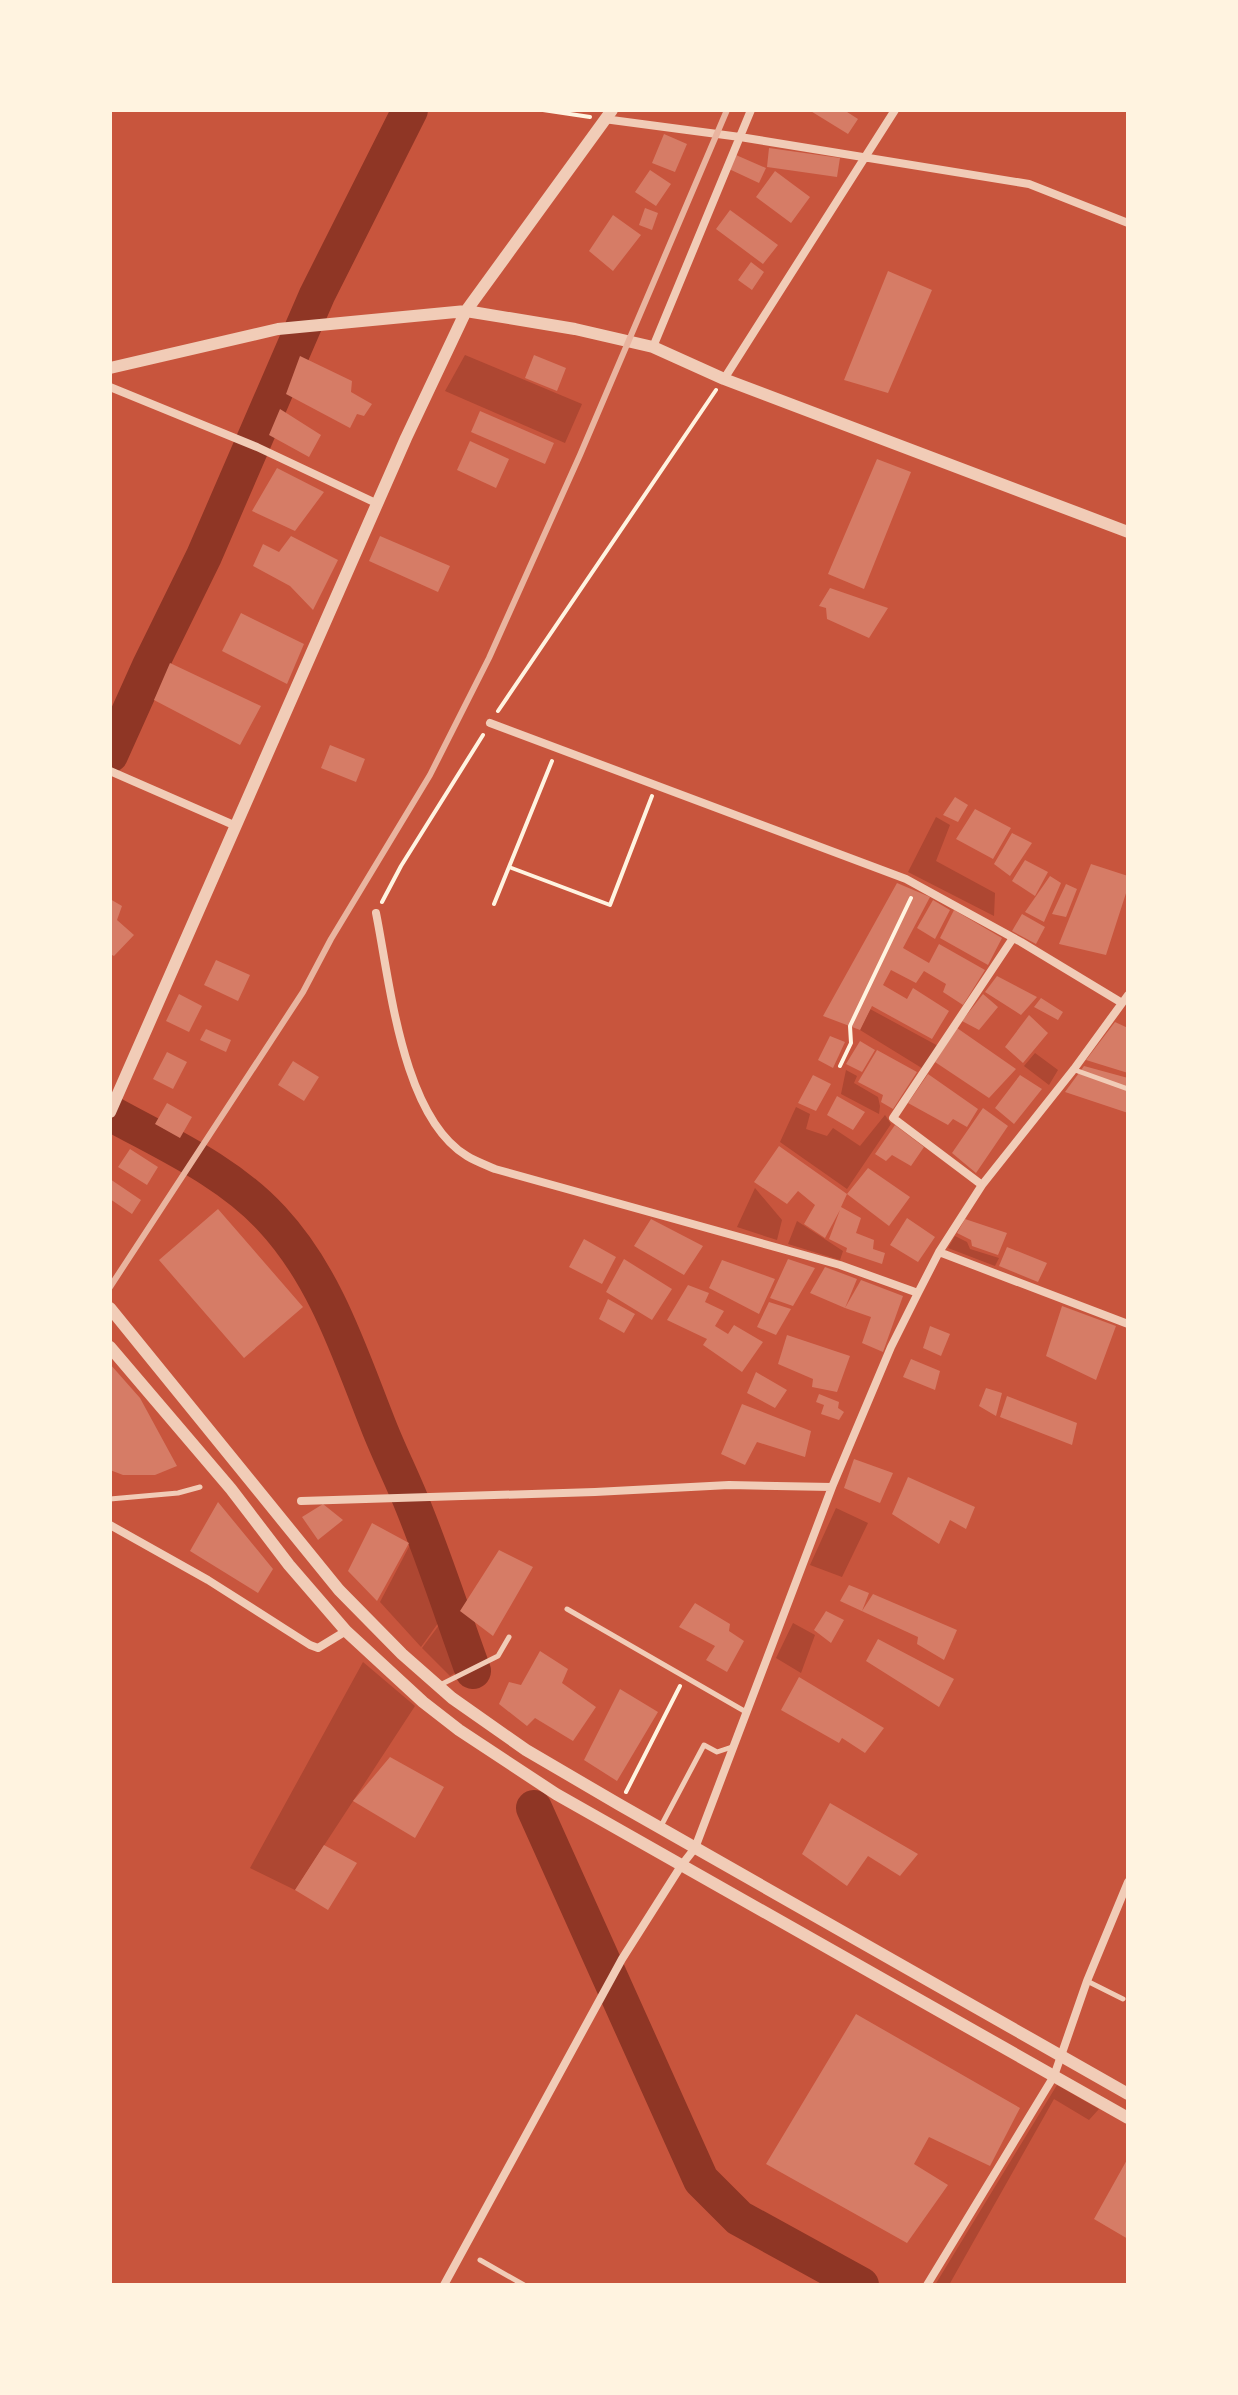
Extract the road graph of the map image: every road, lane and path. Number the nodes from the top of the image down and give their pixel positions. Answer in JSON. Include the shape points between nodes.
{"nodes":[{"id":1,"x":543,"y":110,"type":"edge"},
{"id":2,"x":751,"y":110,"type":"edge"},
{"id":3,"x":895,"y":110,"type":"edge"},
{"id":4,"x":608,"y":115,"type":"edge"},
{"id":5,"x":740,"y":137,"type":"junction"},
{"id":6,"x":864,"y":156,"type":"junction"},
{"id":7,"x":1128,"y":223,"type":"edge"},
{"id":8,"x":466,"y":311,"type":"junction"},
{"id":9,"x":653,"y":347,"type":"junction"},
{"id":10,"x":110,"y":368,"type":"edge"},
{"id":11,"x":724,"y":379,"type":"junction"},
{"id":12,"x":110,"y":387,"type":"edge"},
{"id":13,"x":378,"y":504,"type":"junction"},
{"id":14,"x":1128,"y":532,"type":"edge"},
{"id":15,"x":490,"y":723,"type":"junction"},
{"id":16,"x":557,"y":748,"type":"junction"},
{"id":17,"x":112,"y":772,"type":"edge"},
{"id":18,"x":656,"y":786,"type":"junction"},
{"id":19,"x":236,"y":826,"type":"junction"},
{"id":20,"x":509,"y":867,"type":"junction"},
{"id":21,"x":917,"y":885,"type":"junction"},
{"id":22,"x":494,"y":904,"type":"dead end"},
{"id":23,"x":376,"y":913,"type":"joint"},
{"id":24,"x":1013,"y":938,"type":"junction"},
{"id":25,"x":1125,"y":999,"type":"edge"},
{"id":26,"x":840,"y":1066,"type":"dead end"},
{"id":27,"x":1074,"y":1069,"type":"junction"},
{"id":28,"x":1128,"y":1089,"type":"edge"},
{"id":29,"x":110,"y":1112,"type":"edge"},
{"id":30,"x":982,"y":1185,"type":"junction"},
{"id":31,"x":939,"y":1252,"type":"junction"},
{"id":32,"x":918,"y":1293,"type":"junction"},
{"id":33,"x":110,"y":1308,"type":"edge"},
{"id":34,"x":1128,"y":1324,"type":"edge"},
{"id":35,"x":110,"y":1347,"type":"edge"},
{"id":36,"x":200,"y":1487,"type":"dead end"},
{"id":37,"x":832,"y":1487,"type":"junction"},
{"id":38,"x":110,"y":1499,"type":"edge"},
{"id":39,"x":301,"y":1501,"type":"dead end"},
{"id":40,"x":110,"y":1525,"type":"edge"},
{"id":41,"x":567,"y":1609,"type":"dead end"},
{"id":42,"x":346,"y":1631,"type":"junction"},
{"id":43,"x":509,"y":1637,"type":"dead end"},
{"id":44,"x":684,"y":1676,"type":"junction"},
{"id":45,"x":439,"y":1686,"type":"junction"},
{"id":46,"x":746,"y":1712,"type":"junction"},
{"id":47,"x":733,"y":1747,"type":"junction"},
{"id":48,"x":620,"y":1805,"type":"junction"},
{"id":49,"x":660,"y":1828,"type":"junction"},
{"id":50,"x":695,"y":1848,"type":"junction"},
{"id":51,"x":681,"y":1866,"type":"junction"},
{"id":52,"x":1128,"y":1882,"type":"edge"},
{"id":53,"x":1087,"y":1981,"type":"junction"},
{"id":54,"x":1123,"y":1999,"type":"dead end"},
{"id":55,"x":1061,"y":2055,"type":"junction"},
{"id":56,"x":1054,"y":2076,"type":"junction"},
{"id":57,"x":1128,"y":2094,"type":"edge"},
{"id":58,"x":1128,"y":2118,"type":"edge"},
{"id":59,"x":480,"y":2260,"type":"dead end"},
{"id":60,"x":444,"y":2285,"type":"edge"},
{"id":61,"x":524,"y":2285,"type":"edge"},
{"id":62,"x":927,"y":2285,"type":"edge"}],
"edges":[{"from":1,"to":4,"type":"path"},
{"from":2,"to":5,"type":"street"},
{"from":3,"to":6,"type":"street"},
{"from":4,"to":5,"type":"street"},
{"from":4,"to":8,"type":"street"},
{"from":5,"to":6,"type":"street"},
{"from":5,"to":9,"type":"street"},
{"from":6,"to":7,"type":"street","via":[[1029,184]]},
{"from":6,"to":11,"type":"street"},
{"from":8,"to":9,"type":"street"},
{"from":8,"to":10,"type":"street","via":[[278,329]]},
{"from":8,"to":13,"type":"street"},
{"from":9,"to":11,"type":"street"},
{"from":11,"to":14,"type":"street"},
{"from":11,"to":15,"type":"path"},
{"from":12,"to":13,"type":"street"},
{"from":13,"to":19,"type":"street"},
{"from":15,"to":16,"type":"street"},
{"from":15,"to":23,"type":"path"},
{"from":16,"to":18,"type":"street"},
{"from":16,"to":20,"type":"path"},
{"from":17,"to":19,"type":"street"},
{"from":18,"to":20,"type":"path","via":[[610,905]]},
{"from":18,"to":21,"type":"street"},
{"from":19,"to":29,"type":"street"},
{"from":20,"to":22,"type":"path"},
{"from":21,"to":24,"type":"street"},
{"from":21,"to":26,"type":"path","via":[[850,1026],[851,1043]]},
{"from":23,"to":32,"type":"street","via":[[407,1065],[430,1118],[465,1155],[495,1169],[811,1256]]},
{"from":24,"to":25,"type":"street"},
{"from":24,"to":30,"type":"street","via":[[893,1118]]},
{"from":25,"to":27,"type":"street"},
{"from":27,"to":28,"type":"lane"},
{"from":27,"to":30,"type":"street"},
{"from":30,"to":31,"type":"street"},
{"from":31,"to":32,"type":"street"},
{"from":31,"to":34,"type":"street"},
{"from":32,"to":37,"type":"street"},
{"from":33,"to":45,"type":"street","via":[[339,1590]]},
{"from":35,"to":42,"type":"street"},
{"from":36,"to":38,"type":"lane"},
{"from":37,"to":39,"type":"street","via":[[729,1485]]},
{"from":37,"to":46,"type":"street"},
{"from":40,"to":42,"type":"street","via":[[310,1645],[318,1648]]},
{"from":41,"to":44,"type":"lane"},
{"from":42,"to":51,"type":"street","via":[[423,1702],[486,1749]]},
{"from":43,"to":45,"type":"lane","via":[[498,1656]]},
{"from":44,"to":46,"type":"lane"},
{"from":44,"to":48,"type":"path"},
{"from":45,"to":48,"type":"street","via":[[526,1750]]},
{"from":46,"to":47,"type":"street"},
{"from":47,"to":49,"type":"lane","via":[[717,1752],[704,1745]]},
{"from":47,"to":50,"type":"street"},
{"from":48,"to":49,"type":"street"},
{"from":49,"to":50,"type":"street"},
{"from":50,"to":51,"type":"street"},
{"from":50,"to":55,"type":"street"},
{"from":51,"to":56,"type":"street"},
{"from":51,"to":60,"type":"street","via":[[622,1959]]},
{"from":52,"to":53,"type":"street"},
{"from":53,"to":54,"type":"lane"},
{"from":53,"to":55,"type":"street"},
{"from":55,"to":56,"type":"street"},
{"from":55,"to":57,"type":"street"},
{"from":56,"to":58,"type":"street"},
{"from":56,"to":62,"type":"street"},
{"from":59,"to":61,"type":"lane"}]}
